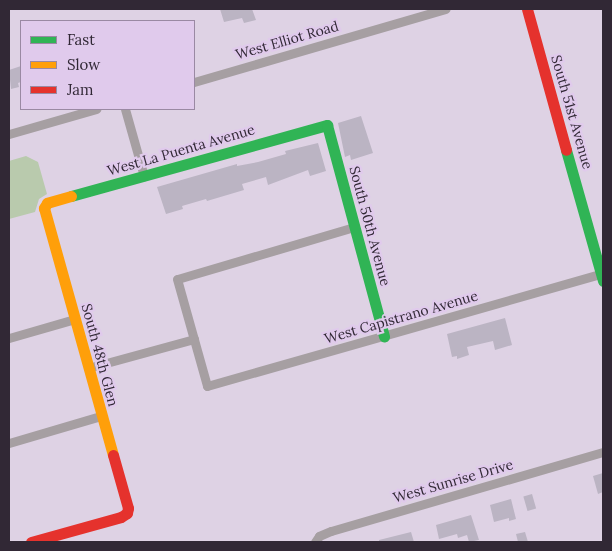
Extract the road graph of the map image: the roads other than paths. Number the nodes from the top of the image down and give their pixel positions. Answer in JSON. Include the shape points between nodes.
{"nodes":[{"id":1,"x":446,"y":9,"type":"edge"},
{"id":2,"x":527,"y":9,"type":"edge"},
{"id":3,"x":195,"y":82,"type":"edge"},
{"id":4,"x":93,"y":110,"type":"edge"},
{"id":5,"x":125,"y":110,"type":"edge"},
{"id":6,"x":327,"y":125,"type":"joint"},
{"id":7,"x":9,"y":134,"type":"edge"},
{"id":8,"x":144,"y":176,"type":"junction"},
{"id":9,"x":44,"y":205,"type":"joint"},
{"id":10,"x":354,"y":227,"type":"junction"},
{"id":11,"x":602,"y":278,"type":"edge"},
{"id":12,"x":75,"y":319,"type":"junction"},
{"id":13,"x":384,"y":336,"type":"junction"},
{"id":14,"x":9,"y":338,"type":"edge"},
{"id":15,"x":194,"y":339,"type":"junction"},
{"id":16,"x":88,"y":368,"type":"junction"},
{"id":17,"x":101,"y":416,"type":"junction"},
{"id":18,"x":9,"y":443,"type":"edge"},
{"id":19,"x":603,"y":452,"type":"edge"},
{"id":20,"x":31,"y":542,"type":"edge"},
{"id":21,"x":315,"y":542,"type":"edge"}],
"edges":[{"from":1,"to":3,"type":"street","name":"West Elliot Road"},
{"from":2,"to":11,"type":"street","name":"South 51st Avenue"},
{"from":4,"to":7,"type":"street"},
{"from":5,"to":8,"type":"street"},
{"from":6,"to":8,"type":"street","name":"West La Puenta Avenue"},
{"from":6,"to":10,"type":"street","name":"South 50th Avenue"},
{"from":8,"to":9,"type":"street","name":"West La Puenta Avenue"},
{"from":9,"to":12,"type":"street","name":"South 48th Glen"},
{"from":10,"to":13,"type":"street","name":"South 50th Avenue"},
{"from":10,"to":15,"type":"street","via":[[177,279]]},
{"from":11,"to":13,"type":"street","name":"West Capistrano Avenue"},
{"from":12,"to":14,"type":"street"},
{"from":12,"to":16,"type":"street","name":"South 48th Glen"},
{"from":13,"to":15,"type":"street","name":"West Capistrano Avenue","via":[[207,386]]},
{"from":15,"to":16,"type":"street"},
{"from":16,"to":17,"type":"street","name":"South 48th Glen"},
{"from":17,"to":18,"type":"street"},
{"from":17,"to":20,"type":"street","name":"South 48th Glen","via":[[127,513]]},
{"from":19,"to":21,"type":"street","name":"West Sunrise Drive","via":[[332,531],[319,536]]}]}
